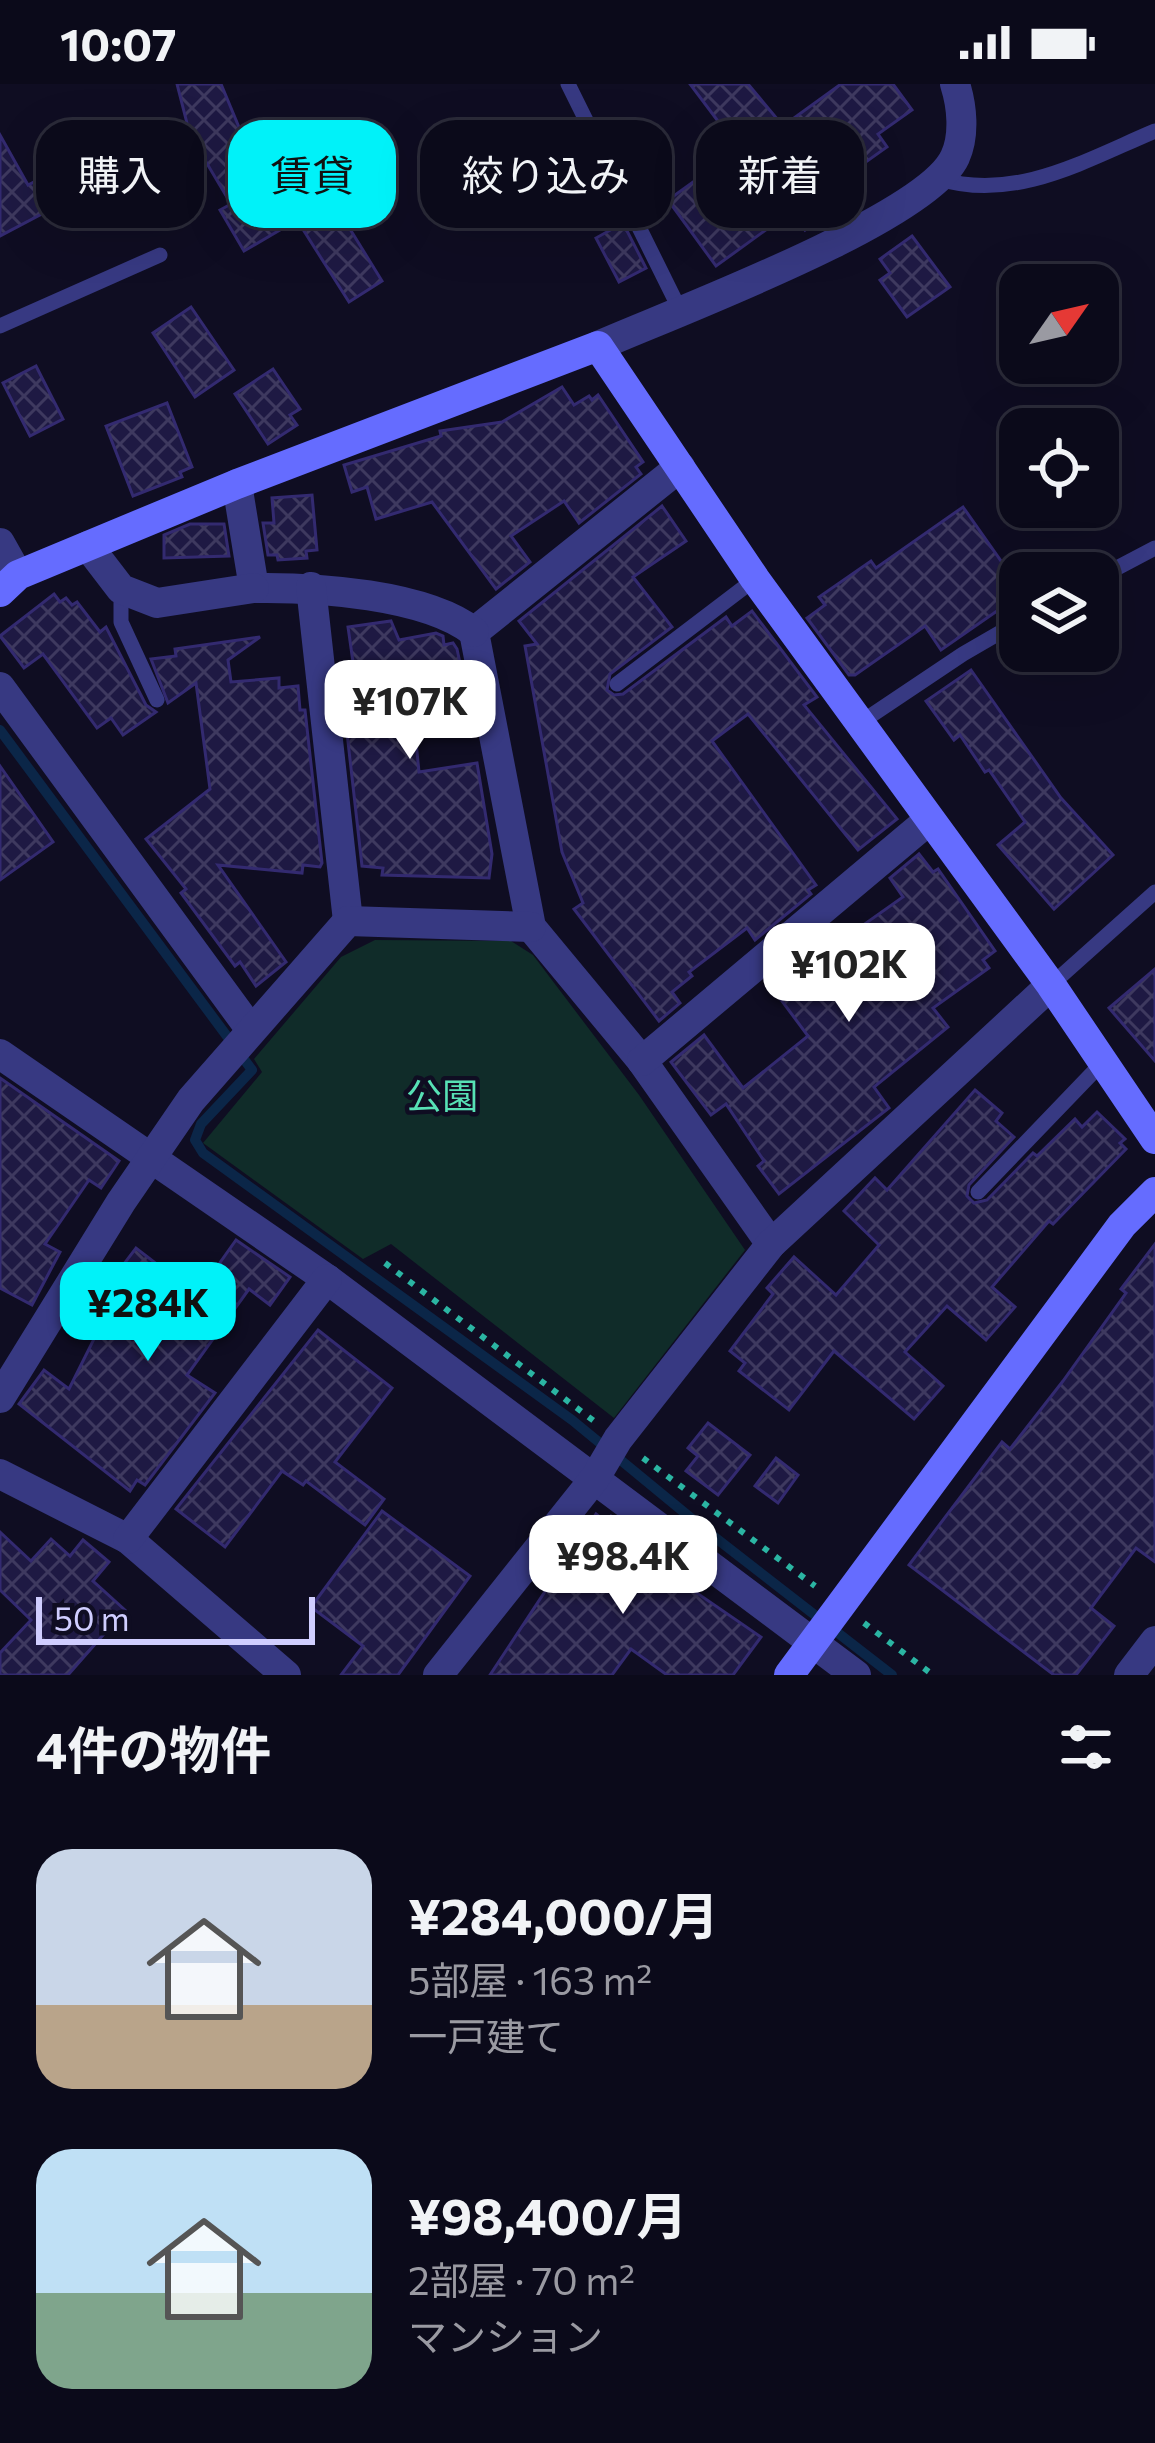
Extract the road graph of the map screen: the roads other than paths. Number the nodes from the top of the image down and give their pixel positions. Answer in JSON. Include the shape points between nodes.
{"nodes":[{"id":1,"x":568,"y":84,"type":"edge"},
{"id":2,"x":956,"y":84,"type":"edge"},
{"id":3,"x":1155,"y":131,"type":"edge"},
{"id":4,"x":940,"y":179,"type":"junction"},
{"id":5,"x":160,"y":255,"type":"dead end"},
{"id":6,"x":680,"y":310,"type":"junction"},
{"id":7,"x":0,"y":326,"type":"edge"},
{"id":8,"x":598,"y":346,"type":"junction"},
{"id":9,"x":680,"y":467,"type":"junction"},
{"id":10,"x":237,"y":484,"type":"junction"},
{"id":11,"x":0,"y":542,"type":"edge"},
{"id":12,"x":88,"y":546,"type":"junction"},
{"id":13,"x":1155,"y":548,"type":"edge"},
{"id":14,"x":1119,"y":567,"type":"edge"},
{"id":15,"x":755,"y":579,"type":"junction"},
{"id":16,"x":9,"y":583,"type":"edge"},
{"id":17,"x":311,"y":587,"type":"junction"},
{"id":18,"x":254,"y":588,"type":"junction"},
{"id":19,"x":121,"y":589,"type":"junction"},
{"id":20,"x":474,"y":632,"type":"junction"},
{"id":21,"x":999,"y":633,"type":"edge"},
{"id":22,"x":617,"y":684,"type":"dead end"},
{"id":23,"x":0,"y":687,"type":"edge"},
{"id":24,"x":157,"y":700,"type":"dead end"},
{"id":25,"x":860,"y":723,"type":"junction"},
{"id":26,"x":929,"y":820,"type":"junction"},
{"id":27,"x":1155,"y":892,"type":"edge"},
{"id":28,"x":347,"y":921,"type":"junction"},
{"id":29,"x":531,"y":927,"type":"junction"},
{"id":30,"x":1051,"y":986,"type":"junction"},
{"id":31,"x":251,"y":1030,"type":"junction"},
{"id":32,"x":0,"y":1054,"type":"edge"},
{"id":33,"x":642,"y":1061,"type":"junction"},
{"id":34,"x":1102,"y":1062,"type":"junction"},
{"id":35,"x":1155,"y":1139,"type":"edge"},
{"id":36,"x":152,"y":1156,"type":"junction"},
{"id":37,"x":978,"y":1192,"type":"dead end"},
{"id":38,"x":1155,"y":1192,"type":"edge"},
{"id":39,"x":771,"y":1244,"type":"junction"},
{"id":40,"x":327,"y":1280,"type":"junction"},
{"id":41,"x":0,"y":1398,"type":"edge"},
{"id":42,"x":0,"y":1474,"type":"edge"},
{"id":43,"x":595,"y":1478,"type":"junction"},
{"id":44,"x":128,"y":1539,"type":"junction"},
{"id":45,"x":814,"y":1642,"type":"junction"},
{"id":46,"x":286,"y":1675,"type":"edge"},
{"id":47,"x":438,"y":1675,"type":"edge"},
{"id":48,"x":789,"y":1675,"type":"edge"},
{"id":49,"x":856,"y":1675,"type":"edge"}],
"edges":[{"from":1,"to":6,"type":"lane"},
{"from":2,"to":4,"type":"street","via":[[962,120],[956,155]]},
{"from":3,"to":4,"type":"lane","via":[[1006,187]]},
{"from":4,"to":6,"type":"street","via":[[806,256]]},
{"from":5,"to":7,"type":"lane"},
{"from":6,"to":8,"type":"street"},
{"from":8,"to":9,"type":"street"},
{"from":8,"to":10,"type":"street"},
{"from":9,"to":15,"type":"street"},
{"from":9,"to":20,"type":"street"},
{"from":10,"to":12,"type":"street"},
{"from":10,"to":18,"type":"street"},
{"from":11,"to":16,"type":"street"},
{"from":12,"to":16,"type":"street"},
{"from":12,"to":19,"type":"street"},
{"from":13,"to":14,"type":"lane"},
{"from":15,"to":22,"type":"lane"},
{"from":15,"to":25,"type":"street"},
{"from":17,"to":18,"type":"street"},
{"from":17,"to":20,"type":"street","via":[[453,615]]},
{"from":17,"to":28,"type":"street"},
{"from":18,"to":19,"type":"street","via":[[157,603]]},
{"from":19,"to":24,"type":"lane","via":[[122,622]]},
{"from":20,"to":29,"type":"street"},
{"from":21,"to":25,"type":"lane"},
{"from":23,"to":31,"type":"street"},
{"from":25,"to":26,"type":"street"},
{"from":26,"to":30,"type":"street"},
{"from":26,"to":33,"type":"street"},
{"from":27,"to":30,"type":"lane"},
{"from":28,"to":29,"type":"street"},
{"from":28,"to":31,"type":"street"},
{"from":29,"to":33,"type":"street"},
{"from":30,"to":34,"type":"street"},
{"from":30,"to":39,"type":"street"},
{"from":31,"to":36,"type":"street"},
{"from":32,"to":36,"type":"street"},
{"from":33,"to":39,"type":"street"},
{"from":34,"to":35,"type":"street"},
{"from":34,"to":37,"type":"lane"},
{"from":36,"to":40,"type":"street"},
{"from":36,"to":41,"type":"street"},
{"from":38,"to":45,"type":"street","via":[[1122,1225]]},
{"from":39,"to":43,"type":"street"},
{"from":40,"to":43,"type":"street"},
{"from":40,"to":44,"type":"street"},
{"from":42,"to":44,"type":"street"},
{"from":43,"to":45,"type":"street"},
{"from":43,"to":47,"type":"street"},
{"from":44,"to":46,"type":"street"},
{"from":45,"to":48,"type":"street"},
{"from":45,"to":49,"type":"street"}]}
